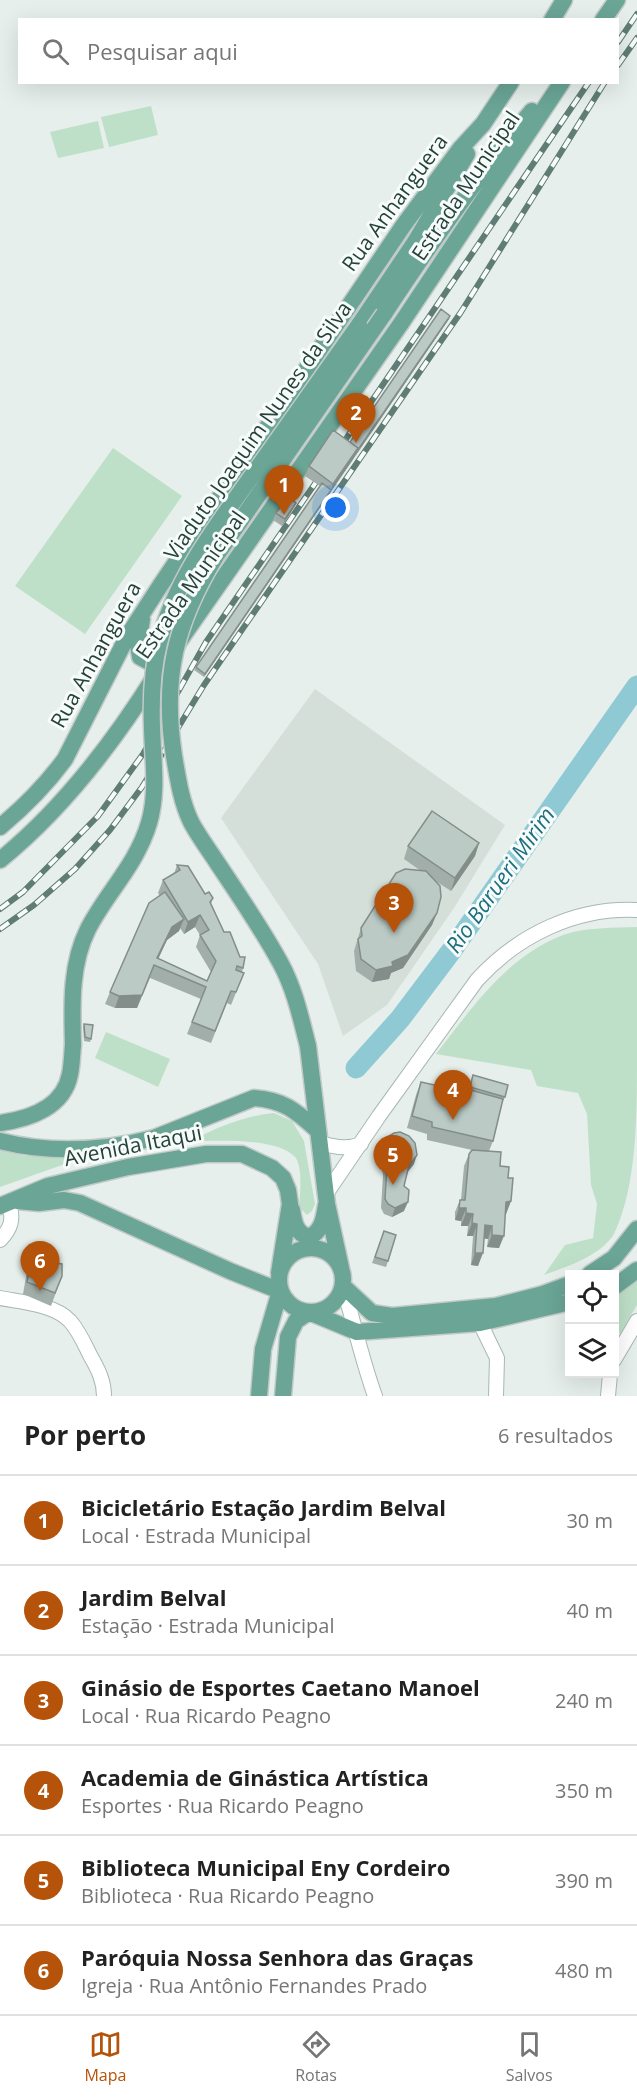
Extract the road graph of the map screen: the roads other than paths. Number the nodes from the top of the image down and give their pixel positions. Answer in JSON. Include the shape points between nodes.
{"nodes":[{"id":1,"x":564,"y":0,"type":"edge"},
{"id":2,"x":617,"y":0,"type":"edge"},
{"id":3,"x":553,"y":18,"type":"edge"},
{"id":4,"x":604,"y":18,"type":"edge"},
{"id":5,"x":510,"y":84,"type":"edge"},
{"id":6,"x":557,"y":84,"type":"edge"},
{"id":7,"x":559,"y":84,"type":"edge"},
{"id":8,"x":483,"y":124,"type":"junction"},
{"id":9,"x":146,"y":610,"type":"junction"},
{"id":10,"x":167,"y":658,"type":"junction"},
{"id":11,"x":0,"y":827,"type":"edge"},
{"id":12,"x":0,"y":860,"type":"edge"},
{"id":13,"x":637,"y":910,"type":"edge"},
{"id":14,"x":0,"y":1123,"type":"edge"},
{"id":15,"x":318,"y":1135,"type":"junction"},
{"id":16,"x":0,"y":1141,"type":"edge"},
{"id":17,"x":361,"y":1144,"type":"junction"},
{"id":18,"x":326,"y":1199,"type":"junction"},
{"id":19,"x":8,"y":1204,"type":"edge"},
{"id":20,"x":290,"y":1204,"type":"junction"},
{"id":21,"x":637,"y":1229,"type":"edge"},
{"id":22,"x":0,"y":1240,"type":"edge"},
{"id":23,"x":341,"y":1268,"type":"junction"},
{"id":24,"x":597,"y":1270,"type":"edge"},
{"id":25,"x":637,"y":1270,"type":"edge"},
{"id":26,"x":279,"y":1273,"type":"junction"},
{"id":27,"x":619,"y":1284,"type":"edge"},
{"id":28,"x":343,"y":1286,"type":"junction"},
{"id":29,"x":565,"y":1286,"type":"edge"},
{"id":30,"x":280,"y":1291,"type":"junction"},
{"id":31,"x":0,"y":1298,"type":"edge"},
{"id":32,"x":565,"y":1303,"type":"edge"},
{"id":33,"x":309,"y":1312,"type":"junction"},
{"id":34,"x":637,"y":1321,"type":"edge"},
{"id":35,"x":480,"y":1323,"type":"junction"},
{"id":36,"x":357,"y":1332,"type":"junction"},
{"id":37,"x":619,"y":1353,"type":"edge"},
{"id":38,"x":610,"y":1378,"type":"edge"},
{"id":39,"x":104,"y":1396,"type":"edge"},
{"id":40,"x":259,"y":1396,"type":"edge"},
{"id":41,"x":283,"y":1396,"type":"edge"},
{"id":42,"x":375,"y":1396,"type":"edge"},
{"id":43,"x":496,"y":1396,"type":"edge"},
{"id":44,"x":608,"y":1396,"type":"edge"}],
"edges":[{"from":1,"to":3,"type":"main road"},
{"from":2,"to":4,"type":"main road"},
{"from":5,"to":8,"type":"main road","name":"Rua Anhanguera"},
{"from":6,"to":15,"type":"main road","name":"Viaduto Joaquim Nunes da Silva","bridge":true,"via":[[503,147],[422,256],[216,556],[199,584],[173,653],[169,689],[171,737],[185,808],[282,967],[301,1015],[308,1046]]},
{"from":7,"to":10,"type":"main road","name":"Estrada Municipal","via":[[402,322]]},
{"from":8,"to":9,"type":"main road","name":"Rua Anhanguera","via":[[403,226]]},
{"from":8,"to":14,"type":"main road","name":"Viaduto Joaquim Nunes da Silva","bridge":true,"via":[[415,242],[186,574],[160,641],[152,688],[156,790],[153,809],[139,850],[88,930],[78,959],[71,996],[70,1075],[56,1101],[20,1120]]},
{"from":9,"to":10,"type":"main road","via":[[139,637],[140,657],[151,663]]},
{"from":9,"to":11,"type":"main road","name":"Rua Anhanguera","via":[[127,637],[65,759]]},
{"from":10,"to":12,"type":"main road","name":"Estrada Municipal","via":[[101,755],[39,825]]},
{"from":13,"to":17,"type":"street","via":[[577,917],[540,931],[502,955],[477,980]]},
{"from":15,"to":16,"type":"main road","via":[[288,1106],[254,1098],[137,1142],[69,1151]]},
{"from":15,"to":17,"type":"street","via":[[337,1147]]},
{"from":15,"to":18,"type":"main road","name":"Viaduto Joaquim Nunes da Silva"},
{"from":17,"to":18,"type":"street"},
{"from":18,"to":20,"type":"main road","via":[[322,1224],[309,1237],[298,1231]]},
{"from":18,"to":23,"type":"main road","name":"Viaduto Joaquim Nunes da Silva"},
{"from":19,"to":20,"type":"main road","name":"Avenida Itaqui","via":[[68,1181],[172,1159],[222,1153],[242,1154],[272,1168],[283,1178]]},
{"from":19,"to":22,"type":"street","via":[[11,1224]]},
{"from":19,"to":30,"type":"main road","via":[[64,1200],[80,1203]]},
{"from":20,"to":26,"type":"main road","name":"Avenida Itaqui"},
{"from":21,"to":24,"type":"main road","via":[[614,1258]]},
{"from":23,"to":26,"type":"main road","via":[[330,1254],[313,1247],[295,1251]]},
{"from":23,"to":28,"type":"main road"},
{"from":25,"to":27,"type":"main road"},
{"from":26,"to":30,"type":"main road"},
{"from":28,"to":29,"type":"main road","via":[[372,1313],[392,1316],[496,1306]]},
{"from":28,"to":33,"type":"main road","via":[[327,1308]]},
{"from":28,"to":36,"type":"street"},
{"from":30,"to":33,"type":"main road","via":[[291,1306]]},
{"from":30,"to":40,"type":"main road","via":[[263,1349]]},
{"from":31,"to":39,"type":"street","via":[[35,1304],[68,1319],[99,1372]]},
{"from":32,"to":35,"type":"main road"},
{"from":33,"to":36,"type":"main road"},
{"from":33,"to":41,"type":"main road","via":[[296,1321],[288,1337]]},
{"from":34,"to":37,"type":"street"},
{"from":35,"to":36,"type":"main road"},
{"from":35,"to":43,"type":"street","via":[[497,1358]]},
{"from":36,"to":42,"type":"street"},
{"from":38,"to":44,"type":"street"}]}
